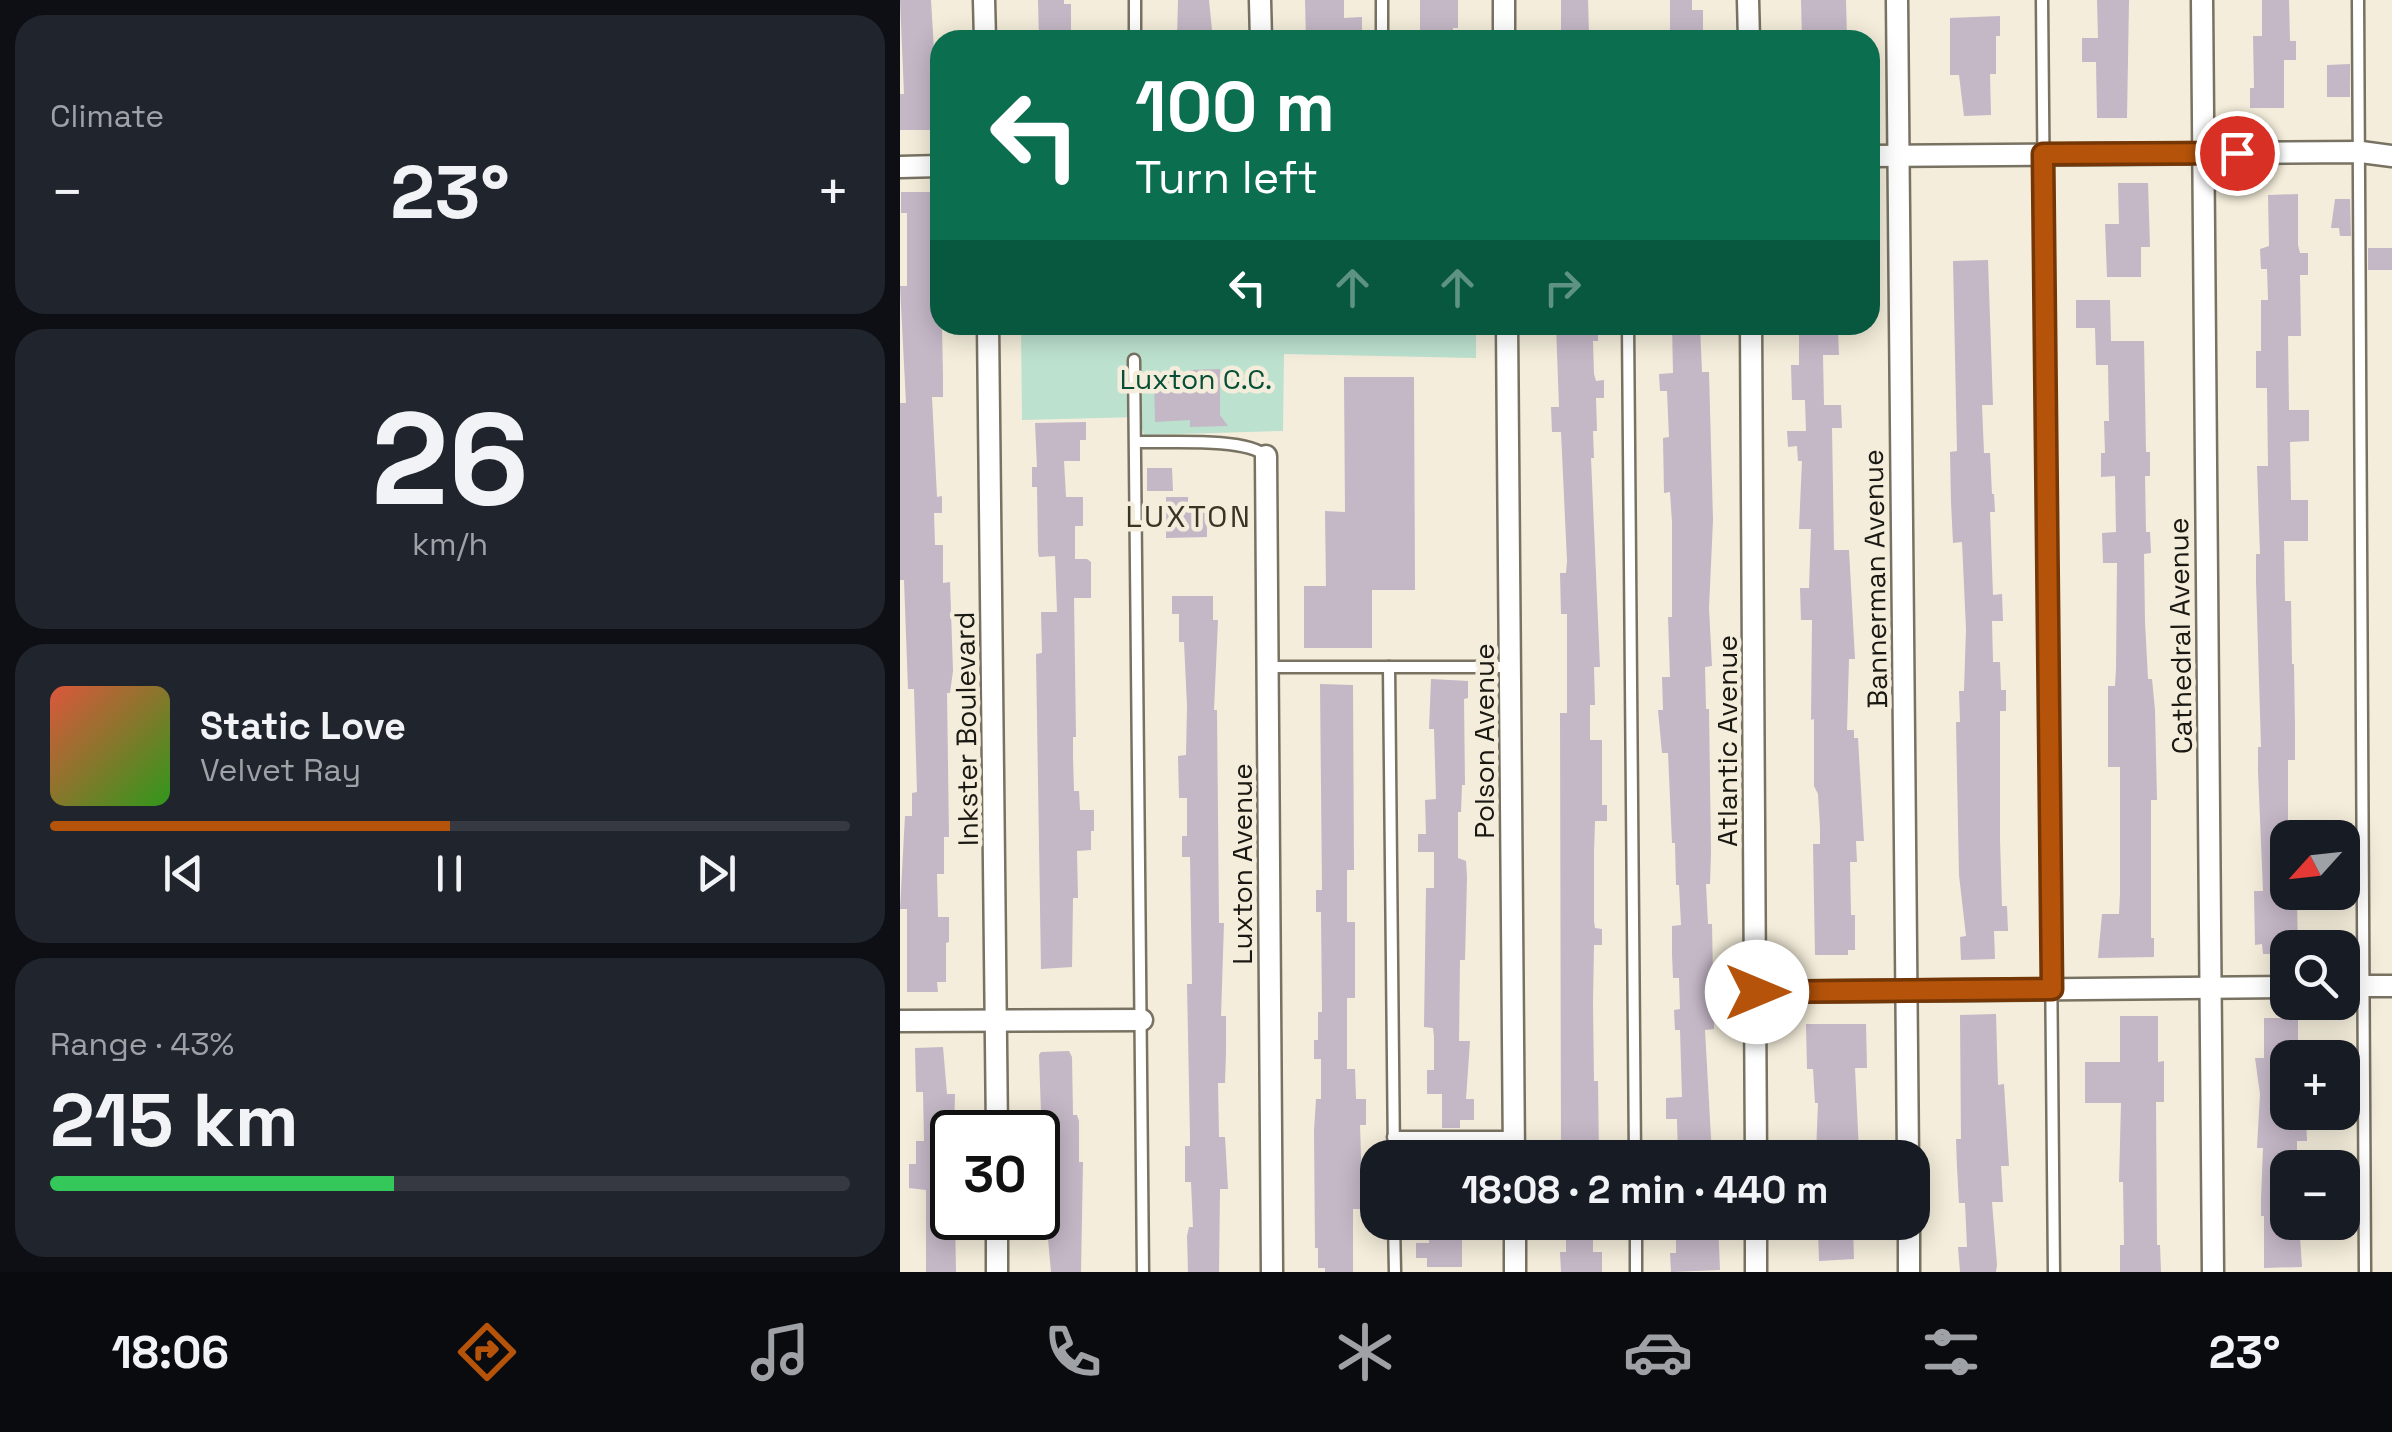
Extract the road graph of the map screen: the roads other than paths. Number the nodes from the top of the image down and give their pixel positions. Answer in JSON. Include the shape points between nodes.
{"nodes":[{"id":1,"x":984,"y":0,"type":"edge"},
{"id":2,"x":1135,"y":0,"type":"edge"},
{"id":3,"x":1260,"y":0,"type":"edge"},
{"id":4,"x":1382,"y":0,"type":"edge"},
{"id":5,"x":1504,"y":0,"type":"edge"},
{"id":6,"x":1748,"y":0,"type":"edge"},
{"id":7,"x":1897,"y":0,"type":"edge"},
{"id":8,"x":2042,"y":0,"type":"edge"},
{"id":9,"x":2202,"y":0,"type":"edge"},
{"id":10,"x":2358,"y":0,"type":"edge"},
{"id":11,"x":984,"y":30,"type":"edge"},
{"id":12,"x":1136,"y":30,"type":"edge"},
{"id":13,"x":1261,"y":30,"type":"edge"},
{"id":14,"x":1382,"y":30,"type":"edge"},
{"id":15,"x":1504,"y":30,"type":"edge"},
{"id":16,"x":1749,"y":30,"type":"edge"},
{"id":17,"x":2360,"y":152,"type":"junction"},
{"id":18,"x":2203,"y":153,"type":"junction"},
{"id":19,"x":2043,"y":154,"type":"junction"},
{"id":20,"x":1880,"y":156,"type":"edge"},
{"id":21,"x":1898,"y":156,"type":"junction"},
{"id":22,"x":2392,"y":156,"type":"edge"},
{"id":23,"x":930,"y":166,"type":"edge"},
{"id":24,"x":900,"y":167,"type":"edge"},
{"id":25,"x":988,"y":335,"type":"edge"},
{"id":26,"x":1507,"y":335,"type":"edge"},
{"id":27,"x":1628,"y":335,"type":"edge"},
{"id":28,"x":1752,"y":335,"type":"edge"},
{"id":29,"x":1134,"y":360,"type":"dead end"},
{"id":30,"x":1136,"y":442,"type":"junction"},
{"id":31,"x":1266,"y":456,"type":"joint"},
{"id":32,"x":1389,"y":667,"type":"junction"},
{"id":33,"x":1511,"y":667,"type":"junction"},
{"id":34,"x":1268,"y":668,"type":"junction"},
{"id":35,"x":2353,"y":930,"type":"edge"},
{"id":36,"x":2360,"y":986,"type":"edge"},
{"id":37,"x":2392,"y":986,"type":"edge"},
{"id":38,"x":2270,"y":987,"type":"edge"},
{"id":39,"x":2210,"y":988,"type":"junction"},
{"id":40,"x":2052,"y":989,"type":"junction"},
{"id":41,"x":1907,"y":990,"type":"junction"},
{"id":42,"x":1757,"y":992,"type":"junction"},
{"id":43,"x":996,"y":1020,"type":"junction"},
{"id":44,"x":1142,"y":1020,"type":"junction"},
{"id":45,"x":2354,"y":1020,"type":"edge"},
{"id":46,"x":900,"y":1021,"type":"edge"},
{"id":47,"x":997,"y":1110,"type":"edge"},
{"id":48,"x":1394,"y":1137,"type":"joint"},
{"id":49,"x":1430,"y":1140,"type":"edge"},
{"id":50,"x":1514,"y":1140,"type":"edge"},
{"id":51,"x":1636,"y":1140,"type":"edge"},
{"id":52,"x":1756,"y":1140,"type":"edge"},
{"id":53,"x":1908,"y":1140,"type":"edge"},
{"id":54,"x":997,"y":1240,"type":"edge"},
{"id":55,"x":1394,"y":1240,"type":"edge"},
{"id":56,"x":1515,"y":1240,"type":"edge"},
{"id":57,"x":1636,"y":1240,"type":"edge"},
{"id":58,"x":1756,"y":1240,"type":"edge"},
{"id":59,"x":1909,"y":1240,"type":"edge"},
{"id":60,"x":997,"y":1272,"type":"edge"},
{"id":61,"x":1143,"y":1272,"type":"edge"},
{"id":62,"x":1272,"y":1272,"type":"edge"},
{"id":63,"x":1395,"y":1272,"type":"edge"},
{"id":64,"x":1515,"y":1272,"type":"edge"},
{"id":65,"x":1636,"y":1272,"type":"edge"},
{"id":66,"x":1756,"y":1272,"type":"edge"},
{"id":67,"x":1909,"y":1272,"type":"edge"},
{"id":68,"x":2054,"y":1272,"type":"edge"},
{"id":69,"x":2213,"y":1272,"type":"edge"},
{"id":70,"x":2365,"y":1272,"type":"edge"}],
"edges":[{"from":1,"to":11,"type":"street"},
{"from":2,"to":12,"type":"lane"},
{"from":3,"to":13,"type":"street"},
{"from":4,"to":14,"type":"lane"},
{"from":5,"to":15,"type":"street"},
{"from":6,"to":16,"type":"street"},
{"from":7,"to":21,"type":"street","name":"Bannerman Avenue"},
{"from":8,"to":19,"type":"lane"},
{"from":9,"to":18,"type":"street","name":"Cathedral Avenue"},
{"from":10,"to":17,"type":"lane"},
{"from":17,"to":18,"type":"street"},
{"from":17,"to":22,"type":"street"},
{"from":17,"to":35,"type":"lane"},
{"from":18,"to":19,"type":"street"},
{"from":18,"to":39,"type":"street","name":"Cathedral Avenue"},
{"from":19,"to":21,"type":"street"},
{"from":19,"to":40,"type":"lane"},
{"from":20,"to":21,"type":"street"},
{"from":21,"to":41,"type":"street","name":"Bannerman Avenue"},
{"from":23,"to":24,"type":"street"},
{"from":25,"to":43,"type":"street","name":"Inkster Boulevard"},
{"from":26,"to":33,"type":"street","name":"Polson Avenue"},
{"from":27,"to":51,"type":"lane"},
{"from":28,"to":42,"type":"street","name":"Atlantic Avenue"},
{"from":29,"to":30,"type":"lane"},
{"from":30,"to":31,"type":"lane","via":[[1239,445]]},
{"from":30,"to":44,"type":"lane"},
{"from":31,"to":34,"type":"street","name":"Luxton Avenue"},
{"from":32,"to":33,"type":"lane"},
{"from":32,"to":34,"type":"lane"},
{"from":32,"to":48,"type":"lane"},
{"from":33,"to":50,"type":"street","name":"Polson Avenue"},
{"from":34,"to":62,"type":"street","name":"Luxton Avenue"},
{"from":36,"to":37,"type":"street"},
{"from":38,"to":39,"type":"street"},
{"from":39,"to":40,"type":"street"},
{"from":39,"to":69,"type":"street","name":"Cathedral Avenue"},
{"from":40,"to":41,"type":"street"},
{"from":40,"to":68,"type":"lane"},
{"from":41,"to":42,"type":"street"},
{"from":41,"to":53,"type":"street","name":"Bannerman Avenue"},
{"from":42,"to":52,"type":"street","name":"Atlantic Avenue"},
{"from":43,"to":44,"type":"street"},
{"from":43,"to":46,"type":"street"},
{"from":43,"to":47,"type":"street","name":"Inkster Boulevard"},
{"from":44,"to":61,"type":"lane"},
{"from":45,"to":70,"type":"lane"},
{"from":48,"to":49,"type":"lane"},
{"from":54,"to":60,"type":"street"},
{"from":55,"to":63,"type":"lane"},
{"from":56,"to":64,"type":"street"},
{"from":57,"to":65,"type":"lane"},
{"from":58,"to":66,"type":"street"},
{"from":59,"to":67,"type":"street"}]}
